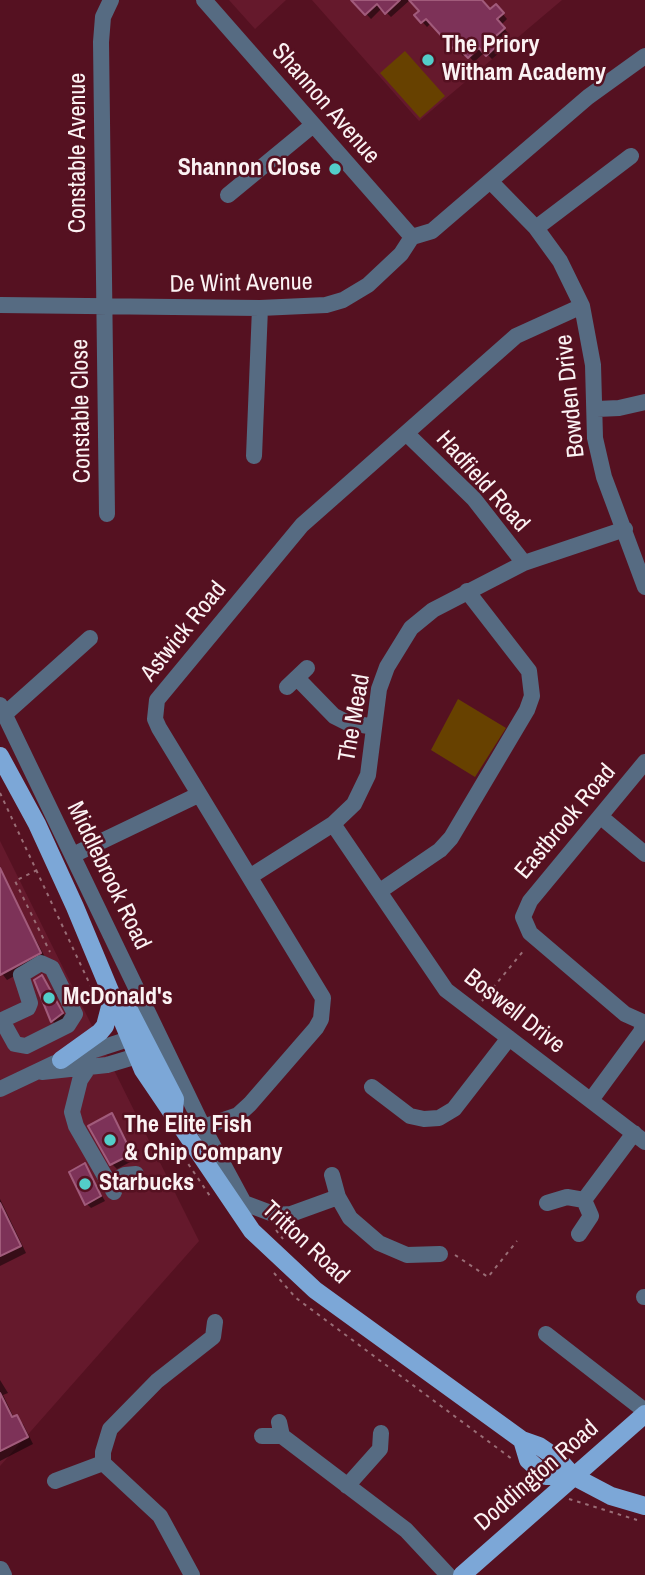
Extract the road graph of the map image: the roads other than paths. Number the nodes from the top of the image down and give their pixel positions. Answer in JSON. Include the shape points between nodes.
{"nodes":[{"id":1,"x":111,"y":0,"type":"edge"},
{"id":2,"x":211,"y":2,"type":"edge"},
{"id":3,"x":645,"y":57,"type":"edge"},
{"id":4,"x":313,"y":125,"type":"junction"},
{"id":5,"x":631,"y":156,"type":"dead end"},
{"id":6,"x":492,"y":183,"type":"junction"},
{"id":7,"x":228,"y":195,"type":"dead end"},
{"id":8,"x":536,"y":228,"type":"junction"},
{"id":9,"x":412,"y":237,"type":"junction"},
{"id":10,"x":0,"y":305,"type":"edge"},
{"id":11,"x":582,"y":306,"type":"junction"},
{"id":12,"x":102,"y":307,"type":"junction"},
{"id":13,"x":260,"y":308,"type":"junction"},
{"id":14,"x":645,"y":402,"type":"edge"},
{"id":15,"x":597,"y":409,"type":"junction"},
{"id":16,"x":406,"y":433,"type":"junction"},
{"id":17,"x":254,"y":456,"type":"dead end"},
{"id":18,"x":107,"y":514,"type":"dead end"},
{"id":19,"x":625,"y":529,"type":"junction"},
{"id":20,"x":524,"y":563,"type":"junction"},
{"id":21,"x":645,"y":587,"type":"edge"},
{"id":22,"x":467,"y":591,"type":"junction"},
{"id":23,"x":90,"y":638,"type":"dead end"},
{"id":24,"x":297,"y":678,"type":"dead end"},
{"id":25,"x":2,"y":710,"type":"edge"},
{"id":26,"x":374,"y":727,"type":"junction"},
{"id":27,"x":0,"y":756,"type":"edge"},
{"id":28,"x":645,"y":762,"type":"edge"},
{"id":29,"x":198,"y":795,"type":"junction"},
{"id":30,"x":601,"y":817,"type":"junction"},
{"id":31,"x":333,"y":824,"type":"junction"},
{"id":32,"x":645,"y":854,"type":"edge"},
{"id":33,"x":73,"y":855,"type":"junction"},
{"id":34,"x":251,"y":876,"type":"junction"},
{"id":35,"x":380,"y":891,"type":"junction"},
{"id":36,"x":113,"y":995,"type":"junction"},
{"id":37,"x":0,"y":1022,"type":"edge"},
{"id":38,"x":644,"y":1023,"type":"edge"},
{"id":39,"x":135,"y":1037,"type":"junction"},
{"id":40,"x":509,"y":1038,"type":"junction"},
{"id":41,"x":144,"y":1055,"type":"junction"},
{"id":42,"x":61,"y":1060,"type":"junction"},
{"id":43,"x":88,"y":1068,"type":"junction"},
{"id":44,"x":36,"y":1072,"type":"junction"},
{"id":45,"x":1,"y":1086,"type":"edge"},
{"id":46,"x":372,"y":1087,"type":"dead end"},
{"id":47,"x":591,"y":1100,"type":"junction"},
{"id":48,"x":203,"y":1127,"type":"junction"},
{"id":49,"x":640,"y":1138,"type":"edge"},
{"id":50,"x":136,"y":1174,"type":"dead end"},
{"id":51,"x":332,"y":1175,"type":"dead end"},
{"id":52,"x":338,"y":1197,"type":"junction"},
{"id":53,"x":584,"y":1200,"type":"junction"},
{"id":54,"x":547,"y":1203,"type":"dead end"},
{"id":55,"x":579,"y":1234,"type":"dead end"},
{"id":56,"x":440,"y":1254,"type":"road end"},
{"id":57,"x":218,"y":1333,"type":"dead end"},
{"id":58,"x":546,"y":1334,"type":"dead end"},
{"id":59,"x":645,"y":1412,"type":"edge"},
{"id":60,"x":262,"y":1436,"type":"dead end"},
{"id":61,"x":385,"y":1442,"type":"dead end"},
{"id":62,"x":103,"y":1463,"type":"junction"},
{"id":63,"x":573,"y":1476,"type":"junction"},
{"id":64,"x":55,"y":1481,"type":"dead end"},
{"id":65,"x":347,"y":1486,"type":"junction"},
{"id":66,"x":645,"y":1506,"type":"edge"},
{"id":67,"x":188,"y":1574,"type":"edge"},
{"id":68,"x":460,"y":1575,"type":"edge"}],
"edges":[{"from":1,"to":12,"type":"street","name":"Constable Avenue","via":[[103,17],[101,42]]},
{"from":2,"to":4,"type":"street","name":"Shannon Avenue"},
{"from":3,"to":6,"type":"street","name":"De Wint Avenue","via":[[588,97]]},
{"from":4,"to":7,"type":"street"},
{"from":4,"to":9,"type":"street","name":"Shannon Avenue"},
{"from":5,"to":8,"type":"street"},
{"from":6,"to":8,"type":"street","name":"Bowden Drive"},
{"from":6,"to":9,"type":"street","name":"De Wint Avenue","via":[[432,231]]},
{"from":8,"to":11,"type":"street","name":"Bowden Drive","via":[[560,261]]},
{"from":9,"to":13,"type":"street","name":"De Wint Avenue","via":[[368,285],[343,300]]},
{"from":10,"to":12,"type":"street","name":"De Wint Avenue"},
{"from":11,"to":15,"type":"street","name":"Bowden Drive"},
{"from":11,"to":16,"type":"street","name":"Astwick Road","via":[[516,335]]},
{"from":12,"to":13,"type":"street","name":"De Wint Avenue"},
{"from":12,"to":18,"type":"street","name":"Constable Close"},
{"from":13,"to":17,"type":"street"},
{"from":14,"to":15,"type":"street"},
{"from":15,"to":19,"type":"street","name":"Bowden Drive","via":[[595,438],[604,477]]},
{"from":16,"to":20,"type":"street","name":"Hadfield Road","via":[[474,499]]},
{"from":16,"to":29,"type":"street","name":"Astwick Road","via":[[302,525],[157,700],[155,719]]},
{"from":19,"to":20,"type":"street","name":"The Mead"},
{"from":19,"to":21,"type":"street","name":"Bowden Drive"},
{"from":20,"to":22,"type":"street","name":"The Mead"},
{"from":22,"to":26,"type":"street","name":"The Mead","via":[[411,628],[387,667]]},
{"from":22,"to":35,"type":"street","via":[[529,671],[532,695],[451,838]]},
{"from":23,"to":25,"type":"street"},
{"from":24,"to":26,"type":"street","via":[[334,716]]},
{"from":25,"to":33,"type":"street","name":"Middlebrook Road"},
{"from":26,"to":31,"type":"street","name":"The Mead","via":[[363,788]]},
{"from":27,"to":36,"type":"main road","via":[[37,824]]},
{"from":28,"to":30,"type":"street","name":"Eastbrook Road"},
{"from":29,"to":33,"type":"street"},
{"from":29,"to":34,"type":"street","name":"Astwick Road"},
{"from":30,"to":32,"type":"street"},
{"from":30,"to":38,"type":"street","name":"Eastbrook Road","via":[[530,901],[524,925],[625,1014]]},
{"from":31,"to":34,"type":"street","name":"The Mead"},
{"from":31,"to":35,"type":"street","name":"Boswell Drive"},
{"from":33,"to":48,"type":"street","name":"Middlebrook Road"},
{"from":34,"to":48,"type":"street","name":"Astwick Road","via":[[319,989],[324,1008],[316,1028],[250,1104],[238,1115]]},
{"from":35,"to":40,"type":"street","name":"Boswell Drive","via":[[446,990]]},
{"from":36,"to":39,"type":"main road","name":"Tritton Road"},
{"from":36,"to":42,"type":"main road","via":[[105,1026]]},
{"from":37,"to":37,"type":"street","via":[[28,1008],[21,975],[41,963],[52,968],[75,1014],[68,1025],[26,1046],[15,1044]]},
{"from":38,"to":47,"type":"street"},
{"from":39,"to":41,"type":"main road","name":"Tritton Road"},
{"from":39,"to":42,"type":"street"},
{"from":40,"to":46,"type":"street","via":[[454,1109],[439,1118],[410,1116]]},
{"from":40,"to":47,"type":"street","name":"Boswell Drive"},
{"from":41,"to":43,"type":"street"},
{"from":41,"to":63,"type":"main road","name":"Tritton Road","via":[[156,1092],[174,1112],[231,1203],[274,1254],[334,1305],[522,1440],[558,1459]]},
{"from":42,"to":44,"type":"street"},
{"from":43,"to":44,"type":"street"},
{"from":43,"to":50,"type":"street","via":[[72,1112],[76,1126],[111,1188],[125,1175]]},
{"from":44,"to":45,"type":"street"},
{"from":47,"to":49,"type":"street","name":"Boswell Drive"},
{"from":48,"to":52,"type":"street","name":"Middlebrook Road","via":[[248,1206],[276,1215],[290,1214]]},
{"from":49,"to":53,"type":"street"},
{"from":51,"to":52,"type":"street"},
{"from":52,"to":56,"type":"street","via":[[357,1226],[396,1253]]},
{"from":53,"to":54,"type":"street","via":[[567,1197]]},
{"from":53,"to":55,"type":"street","via":[[591,1216]]},
{"from":57,"to":62,"type":"street","via":[[157,1381],[110,1429]]},
{"from":58,"to":59,"type":"street"},
{"from":59,"to":63,"type":"main road","name":"Doddington Road"},
{"from":60,"to":65,"type":"street","via":[[280,1429]]},
{"from":61,"to":65,"type":"street"},
{"from":62,"to":64,"type":"street"},
{"from":62,"to":67,"type":"street","via":[[160,1516]]},
{"from":63,"to":66,"type":"main road","name":"Tritton Road","via":[[611,1496]]},
{"from":63,"to":68,"type":"main road","name":"Doddington Road"},
{"from":65,"to":68,"type":"street"}]}
